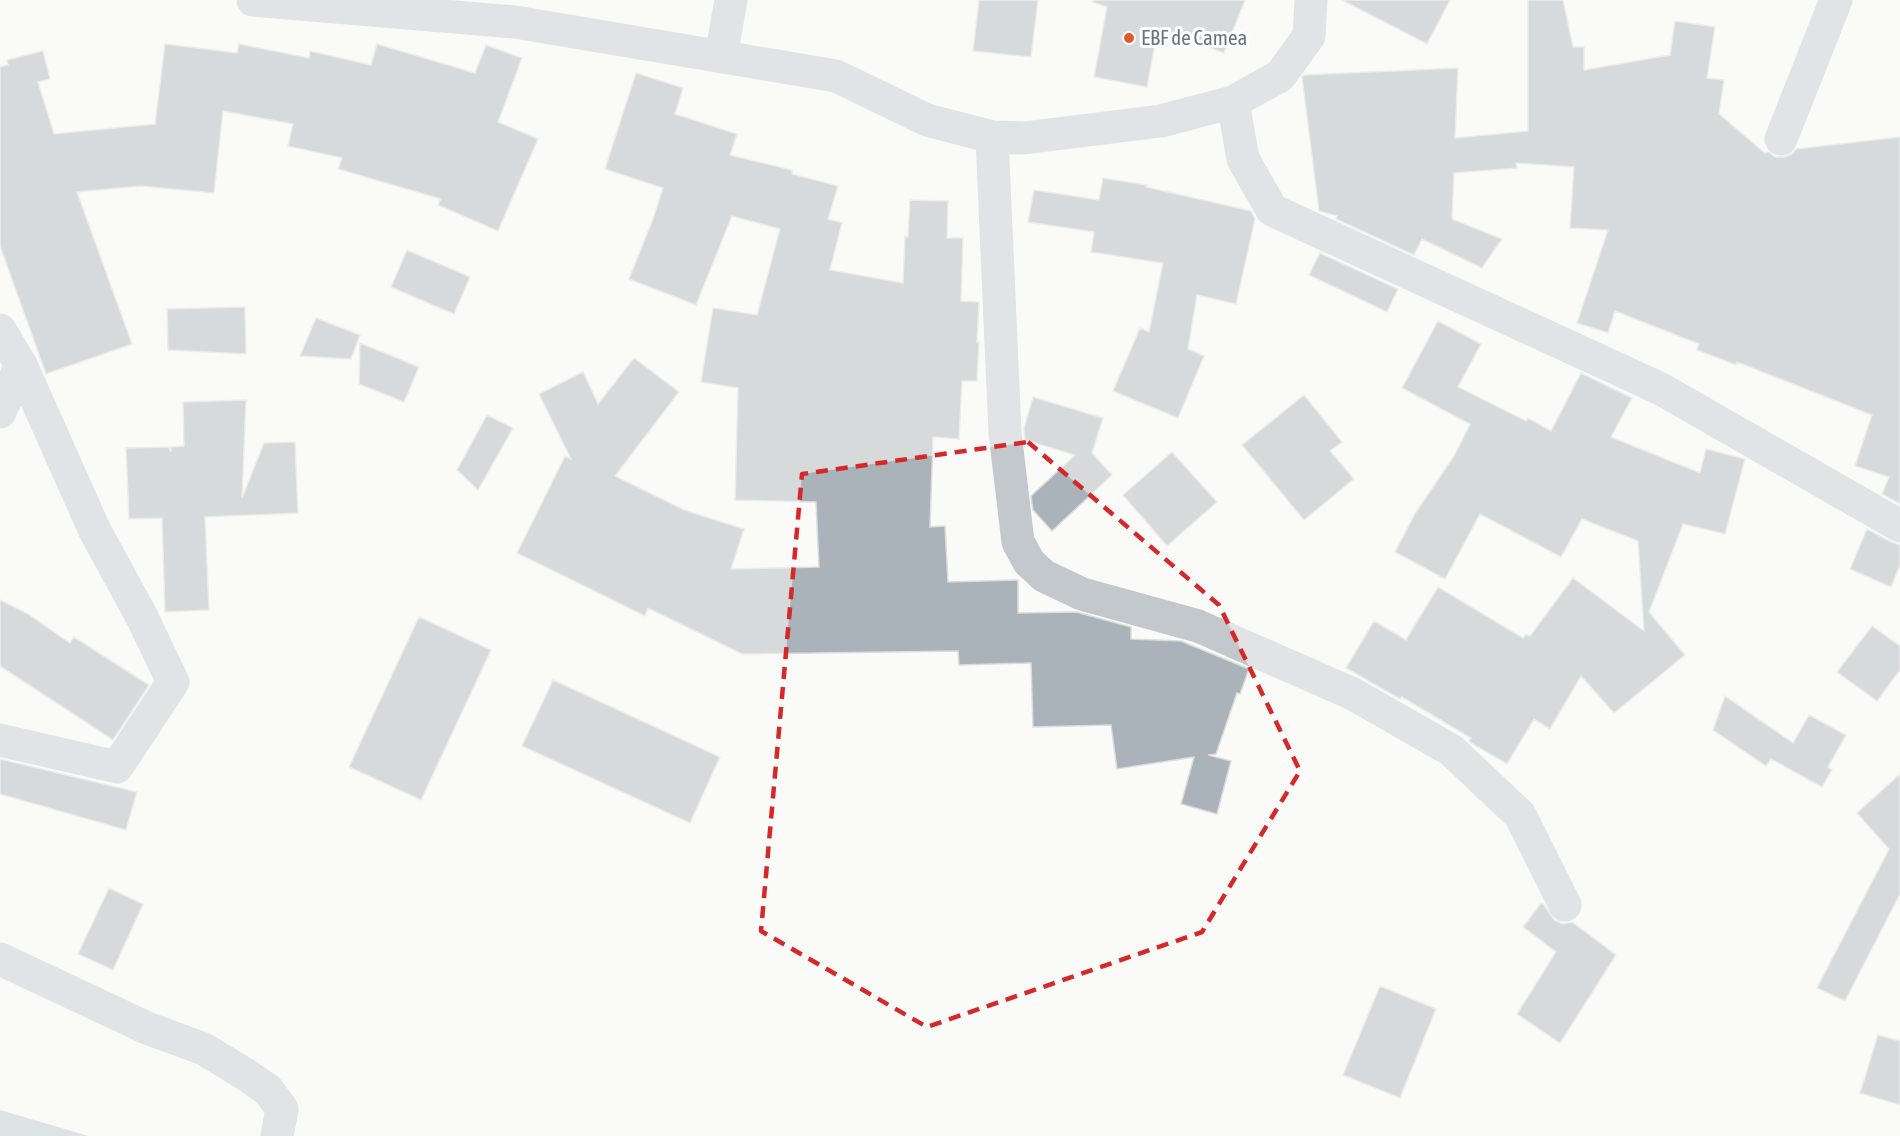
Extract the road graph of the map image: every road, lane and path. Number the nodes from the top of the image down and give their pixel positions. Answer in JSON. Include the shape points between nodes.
{"nodes":[{"id":1,"x":253,"y":0,"type":"edge"},
{"id":2,"x":731,"y":0,"type":"edge"},
{"id":3,"x":1311,"y":0,"type":"edge"},
{"id":4,"x":1836,"y":0,"type":"edge"},
{"id":5,"x":721,"y":57,"type":"junction"},
{"id":6,"x":1233,"y":102,"type":"junction"},
{"id":7,"x":992,"y":137,"type":"junction"},
{"id":8,"x":1781,"y":140,"type":"dead end"},
{"id":9,"x":0,"y":330,"type":"edge"},
{"id":10,"x":21,"y":365,"type":"junction"},
{"id":11,"x":0,"y":411,"type":"edge"},
{"id":12,"x":1900,"y":526,"type":"edge"},
{"id":13,"x":0,"y":740,"type":"edge"},
{"id":14,"x":1565,"y":905,"type":"dead end"},
{"id":15,"x":0,"y":959,"type":"edge"},
{"id":16,"x":277,"y":1136,"type":"edge"}],
"edges":[{"from":1,"to":5,"type":"street","via":[[515,22]]},
{"from":2,"to":5,"type":"street"},
{"from":3,"to":6,"type":"street","via":[[1308,36],[1280,76]]},
{"from":4,"to":8,"type":"street"},
{"from":5,"to":7,"type":"street","via":[[836,76],[927,120]]},
{"from":6,"to":7,"type":"street","via":[[1161,121],[1024,138]]},
{"from":6,"to":12,"type":"street","via":[[1243,159],[1272,210],[1661,389]]},
{"from":7,"to":14,"type":"street","via":[[1005,433],[1018,542],[1029,562],[1044,576],[1082,594],[1198,626],[1343,689],[1451,750],[1520,815]]},
{"from":9,"to":10,"type":"street"},
{"from":10,"to":11,"type":"street"},
{"from":10,"to":13,"type":"street","via":[[95,531],[173,682],[117,767]]},
{"from":15,"to":16,"type":"street","via":[[147,1028],[204,1049],[245,1074],[268,1090],[282,1109]]}]}
